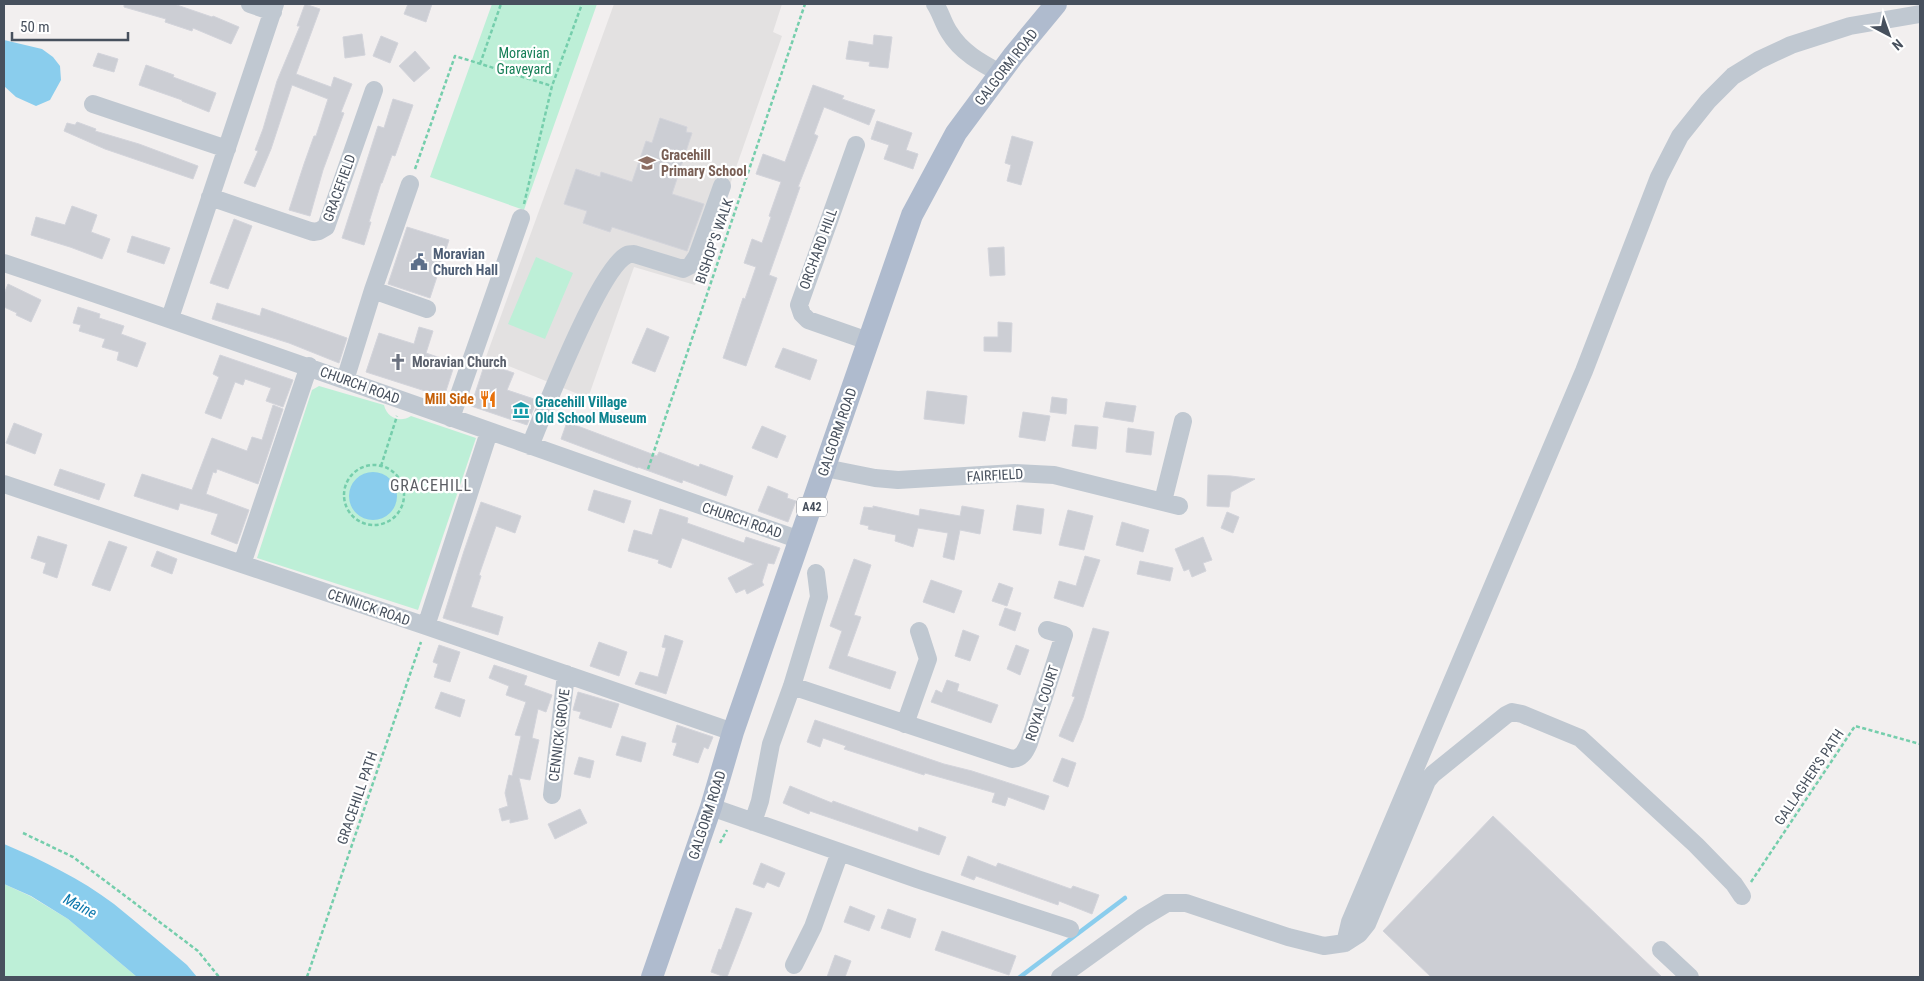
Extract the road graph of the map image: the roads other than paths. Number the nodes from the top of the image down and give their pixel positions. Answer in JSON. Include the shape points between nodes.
{"nodes":[{"id":1,"x":250,"y":4,"type":"edge"},
{"id":2,"x":936,"y":4,"type":"edge"},
{"id":3,"x":1056,"y":4,"type":"edge"},
{"id":4,"x":274,"y":8,"type":"edge"},
{"id":5,"x":1920,"y":14,"type":"edge"},
{"id":6,"x":1000,"y":73,"type":"junction"},
{"id":7,"x":374,"y":90,"type":"dead end"},
{"id":8,"x":93,"y":104,"type":"dead end"},
{"id":9,"x":856,"y":145,"type":"dead end"},
{"id":10,"x":227,"y":148,"type":"junction"},
{"id":11,"x":410,"y":184,"type":"road end"},
{"id":12,"x":722,"y":186,"type":"dead end"},
{"id":13,"x":210,"y":197,"type":"junction"},
{"id":14,"x":521,"y":218,"type":"road end"},
{"id":15,"x":4,"y":263,"type":"edge"},
{"id":16,"x":373,"y":290,"type":"junction"},
{"id":17,"x":427,"y":309,"type":"dead end"},
{"id":18,"x":170,"y":318,"type":"junction"},
{"id":19,"x":868,"y":341,"type":"junction"},
{"id":20,"x":309,"y":366,"type":"junction"},
{"id":21,"x":345,"y":380,"type":"junction"},
{"id":22,"x":451,"y":418,"type":"junction"},
{"id":23,"x":1183,"y":421,"type":"dead end"},
{"id":24,"x":489,"y":432,"type":"junction"},
{"id":25,"x":530,"y":446,"type":"junction"},
{"id":26,"x":825,"y":468,"type":"junction"},
{"id":27,"x":4,"y":484,"type":"edge"},
{"id":28,"x":800,"y":540,"type":"junction"},
{"id":29,"x":242,"y":564,"type":"junction"},
{"id":30,"x":816,"y":573,"type":"dead end"},
{"id":31,"x":426,"y":626,"type":"junction"},
{"id":32,"x":1047,"y":630,"type":"dead end"},
{"id":33,"x":920,"y":631,"type":"dead end"},
{"id":34,"x":566,"y":674,"type":"junction"},
{"id":35,"x":792,"y":686,"type":"junction"},
{"id":36,"x":905,"y":724,"type":"junction"},
{"id":37,"x":733,"y":732,"type":"junction"},
{"id":38,"x":552,"y":795,"type":"dead end"},
{"id":39,"x":711,"y":807,"type":"junction"},
{"id":40,"x":753,"y":822,"type":"junction"},
{"id":41,"x":840,"y":852,"type":"junction"},
{"id":42,"x":1742,"y":896,"type":"road end"},
{"id":43,"x":1070,"y":929,"type":"dead end"},
{"id":44,"x":1345,"y":943,"type":"junction"},
{"id":45,"x":1661,"y":950,"type":"dead end"},
{"id":46,"x":794,"y":965,"type":"dead end"},
{"id":47,"x":652,"y":977,"type":"edge"},
{"id":48,"x":1060,"y":977,"type":"edge"},
{"id":49,"x":1690,"y":977,"type":"edge"}],
"edges":[{"from":1,"to":4,"type":"street"},
{"from":2,"to":6,"type":"street","via":[[949,33],[959,44],[977,62]]},
{"from":3,"to":6,"type":"main road","name":"GALGORM ROAD","number":"A42"},
{"from":4,"to":10,"type":"street"},
{"from":5,"to":44,"type":"street","via":[[1850,26],[1791,45],[1759,60],[1733,76],[1680,136],[1659,177],[1584,371],[1350,922]]},
{"from":6,"to":19,"type":"main road","name":"GALGORM ROAD","number":"A42","via":[[956,133],[912,214]]},
{"from":7,"to":13,"type":"street","name":"GRACEFIELD","via":[[322,230],[313,232]]},
{"from":8,"to":10,"type":"street"},
{"from":9,"to":19,"type":"street","name":"ORCHARD HILL","via":[[799,305],[808,320]]},
{"from":10,"to":13,"type":"street"},
{"from":11,"to":16,"type":"street"},
{"from":12,"to":25,"type":"street","via":[[691,265],[683,269],[634,254],[619,262],[596,296],[574,341]]},
{"from":13,"to":18,"type":"street"},
{"from":14,"to":22,"type":"street"},
{"from":15,"to":18,"type":"street","name":"CHURCH ROAD"},
{"from":16,"to":17,"type":"street"},
{"from":16,"to":21,"type":"street"},
{"from":18,"to":20,"type":"street","name":"CHURCH ROAD"},
{"from":19,"to":26,"type":"main road","name":"GALGORM ROAD","number":"A42"},
{"from":20,"to":21,"type":"street","name":"CHURCH ROAD"},
{"from":20,"to":29,"type":"street"},
{"from":21,"to":22,"type":"street","name":"CHURCH ROAD"},
{"from":22,"to":24,"type":"street","name":"CHURCH ROAD"},
{"from":23,"to":26,"type":"street","name":"FAIRFIELD","via":[[1171,504],[1054,475],[1015,473],[898,480]]},
{"from":24,"to":25,"type":"street","name":"CHURCH ROAD"},
{"from":24,"to":31,"type":"street"},
{"from":25,"to":28,"type":"street","name":"CHURCH ROAD"},
{"from":26,"to":28,"type":"main road","name":"GALGORM ROAD","number":"A42"},
{"from":27,"to":29,"type":"street","name":"CENNICK ROAD"},
{"from":28,"to":37,"type":"main road","name":"GALGORM ROAD","number":"A42"},
{"from":29,"to":31,"type":"street","name":"CENNICK ROAD"},
{"from":30,"to":35,"type":"street","via":[[819,597]]},
{"from":31,"to":34,"type":"street","name":"CENNICK ROAD"},
{"from":32,"to":36,"type":"street","name":"ROYAL COURT","via":[[1064,635],[1029,743],[1019,758],[1012,759]]},
{"from":33,"to":36,"type":"street","via":[[928,659]]},
{"from":34,"to":37,"type":"street","name":"CENNICK ROAD"},
{"from":34,"to":38,"type":"street","name":"CENNICK GROVE"},
{"from":35,"to":36,"type":"street","name":"ROYAL COURT"},
{"from":35,"to":40,"type":"street","via":[[771,744]]},
{"from":37,"to":39,"type":"main road","name":"GALGORM ROAD","number":"A42"},
{"from":39,"to":40,"type":"street"},
{"from":39,"to":47,"type":"main road","name":"GALGORM ROAD","number":"A42"},
{"from":40,"to":41,"type":"street"},
{"from":41,"to":43,"type":"street"},
{"from":41,"to":46,"type":"street","via":[[813,927]]},
{"from":42,"to":44,"type":"street","via":[[1696,845],[1580,738],[1512,712],[1432,774],[1366,924],[1359,934]]},
{"from":44,"to":48,"type":"street","via":[[1324,946],[1186,903],[1167,903]]},
{"from":45,"to":49,"type":"street"}]}
